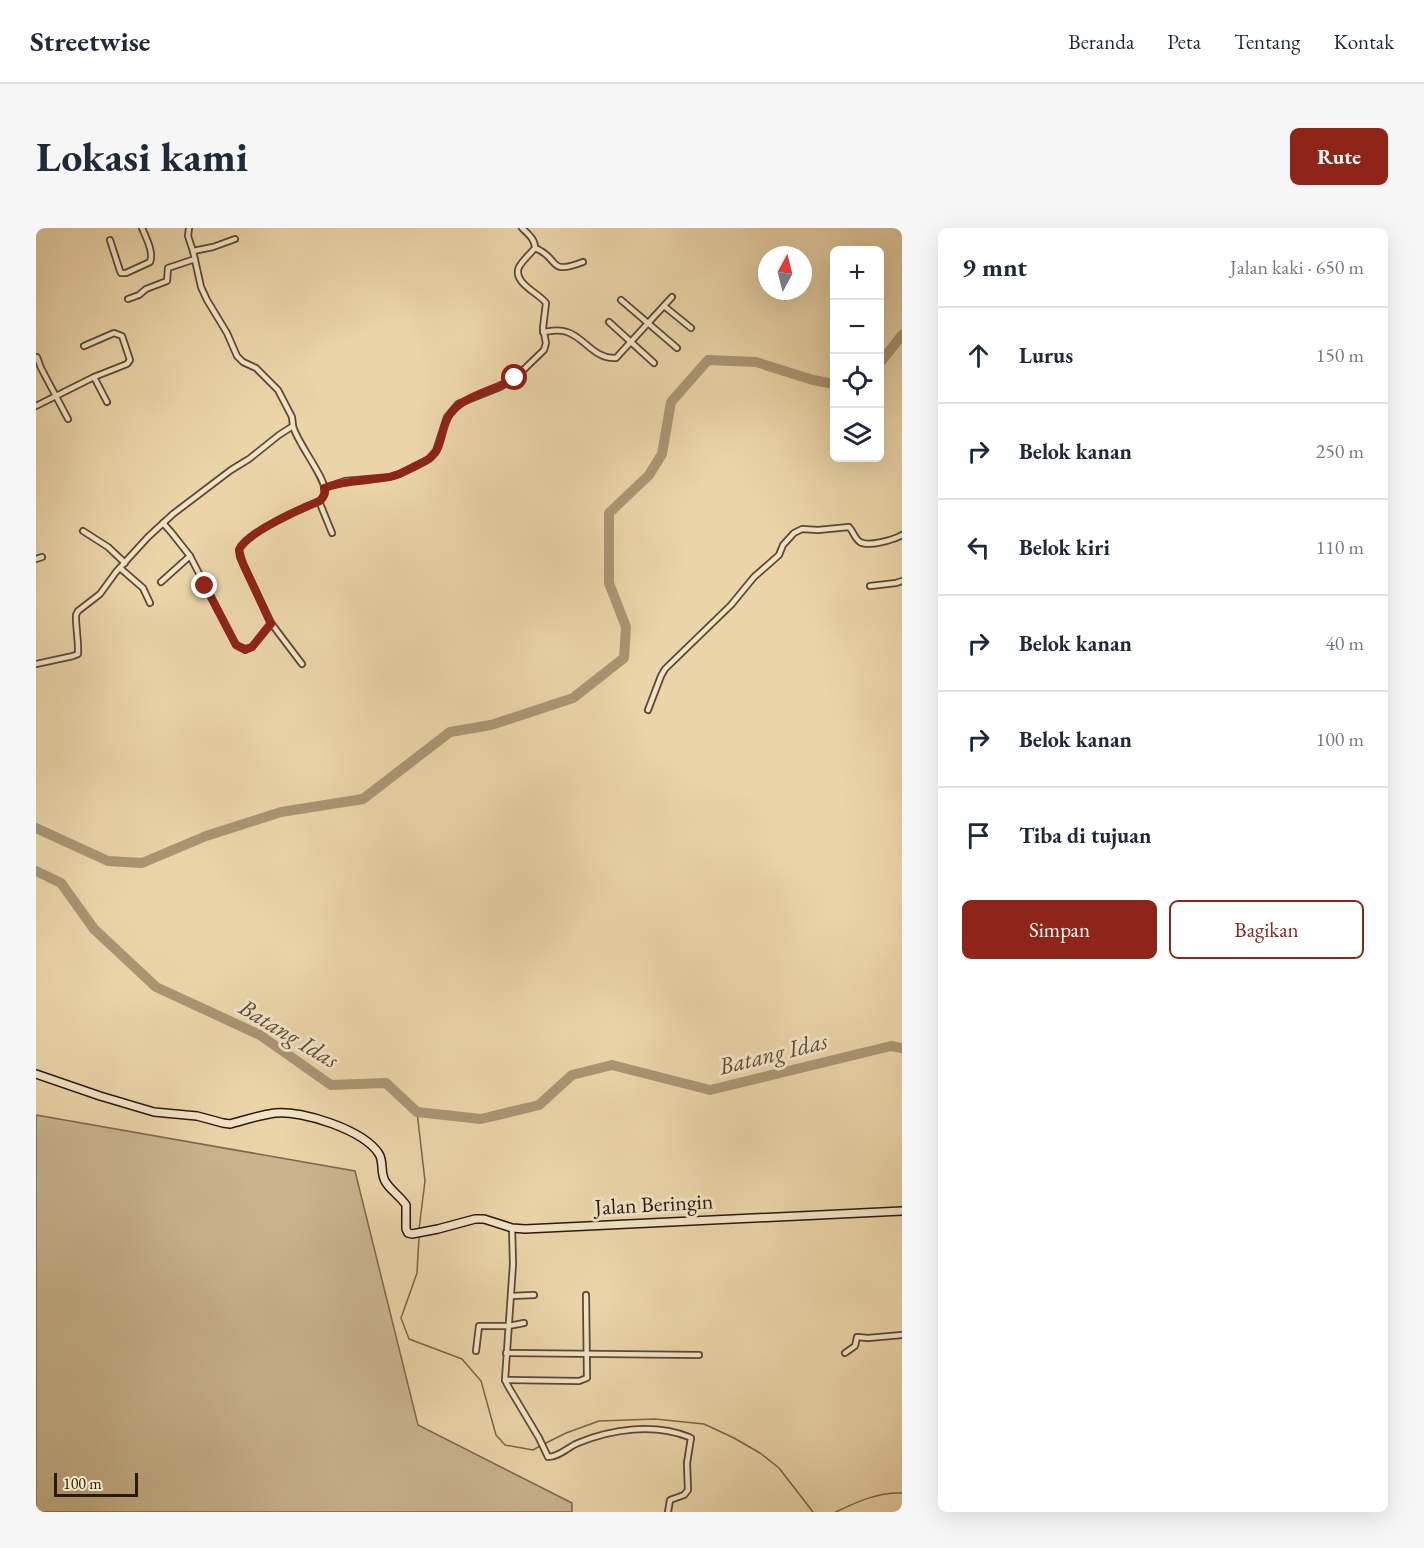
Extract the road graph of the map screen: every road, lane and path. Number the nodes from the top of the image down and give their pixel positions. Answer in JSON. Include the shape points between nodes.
{"nodes":[{"id":1,"x":142,"y":228,"type":"edge"},
{"id":2,"x":189,"y":228,"type":"edge"},
{"id":3,"x":522,"y":228,"type":"edge"},
{"id":4,"x":235,"y":239,"type":"dead end"},
{"id":5,"x":110,"y":240,"type":"dead end"},
{"id":6,"x":535,"y":248,"type":"junction"},
{"id":7,"x":193,"y":251,"type":"junction"},
{"id":8,"x":195,"y":259,"type":"junction"},
{"id":9,"x":583,"y":262,"type":"dead end"},
{"id":10,"x":672,"y":297,"type":"dead end"},
{"id":11,"x":128,"y":299,"type":"dead end"},
{"id":12,"x":621,"y":300,"type":"dead end"},
{"id":13,"x":664,"y":306,"type":"junction"},
{"id":14,"x":609,"y":322,"type":"dead end"},
{"id":15,"x":648,"y":323,"type":"junction"},
{"id":16,"x":691,"y":328,"type":"dead end"},
{"id":17,"x":543,"y":332,"type":"junction"},
{"id":18,"x":631,"y":342,"type":"junction"},
{"id":19,"x":84,"y":346,"type":"dead end"},
{"id":20,"x":677,"y":348,"type":"dead end"},
{"id":21,"x":37,"y":357,"type":"edge"},
{"id":22,"x":654,"y":363,"type":"dead end"},
{"id":23,"x":38,"y":369,"type":"edge"},
{"id":24,"x":94,"y":377,"type":"junction"},
{"id":25,"x":55,"y":396,"type":"junction"},
{"id":26,"x":107,"y":402,"type":"dead end"},
{"id":27,"x":36,"y":406,"type":"edge"},
{"id":28,"x":68,"y":419,"type":"dead end"},
{"id":29,"x":293,"y":426,"type":"junction"},
{"id":30,"x":324,"y":488,"type":"junction"},
{"id":31,"x":319,"y":501,"type":"junction"},
{"id":32,"x":163,"y":523,"type":"junction"},
{"id":33,"x":83,"y":531,"type":"dead end"},
{"id":34,"x":332,"y":533,"type":"dead end"},
{"id":35,"x":902,"y":535,"type":"edge"},
{"id":36,"x":190,"y":556,"type":"junction"},
{"id":37,"x":125,"y":563,"type":"junction"},
{"id":38,"x":120,"y":567,"type":"junction"},
{"id":39,"x":902,"y":581,"type":"edge"},
{"id":40,"x":161,"y":582,"type":"dead end"},
{"id":41,"x":870,"y":586,"type":"dead end"},
{"id":42,"x":150,"y":603,"type":"dead end"},
{"id":43,"x":271,"y":624,"type":"junction"},
{"id":44,"x":36,"y":664,"type":"edge"},
{"id":45,"x":302,"y":664,"type":"dead end"},
{"id":46,"x":648,"y":710,"type":"dead end"},
{"id":47,"x":36,"y":1074,"type":"edge"},
{"id":48,"x":900,"y":1213,"type":"edge"},
{"id":49,"x":512,"y":1228,"type":"junction"},
{"id":50,"x":534,"y":1295,"type":"dead end"},
{"id":51,"x":586,"y":1295,"type":"dead end"},
{"id":52,"x":511,"y":1296,"type":"junction"},
{"id":53,"x":524,"y":1323,"type":"dead end"},
{"id":54,"x":508,"y":1326,"type":"junction"},
{"id":55,"x":902,"y":1335,"type":"edge"},
{"id":56,"x":476,"y":1351,"type":"dead end"},
{"id":57,"x":506,"y":1353,"type":"junction"},
{"id":58,"x":587,"y":1353,"type":"junction"},
{"id":59,"x":845,"y":1353,"type":"dead end"},
{"id":60,"x":699,"y":1355,"type":"dead end"},
{"id":61,"x":505,"y":1380,"type":"junction"},
{"id":62,"x":669,"y":1512,"type":"edge"}],
"edges":[{"from":1,"to":5,"type":"street","via":[[152,260],[126,273],[120,271]]},
{"from":2,"to":7,"type":"street"},
{"from":3,"to":6,"type":"street"},
{"from":4,"to":7,"type":"street"},
{"from":6,"to":9,"type":"street","via":[[559,267]]},
{"from":6,"to":17,"type":"street","via":[[518,273],[522,282],[546,303]]},
{"from":7,"to":8,"type":"street"},
{"from":8,"to":11,"type":"street","via":[[170,266],[167,281]]},
{"from":8,"to":29,"type":"street","via":[[207,300],[228,333],[237,357],[256,368],[278,390]]},
{"from":10,"to":13,"type":"street"},
{"from":12,"to":15,"type":"street"},
{"from":13,"to":15,"type":"street"},
{"from":13,"to":16,"type":"street"},
{"from":14,"to":18,"type":"street"},
{"from":15,"to":18,"type":"street"},
{"from":15,"to":20,"type":"street"},
{"from":17,"to":18,"type":"street","via":[[570,333],[610,358],[618,357]]},
{"from":17,"to":30,"type":"street","via":[[546,348],[521,373],[500,387],[465,400],[453,410],[429,459],[390,477],[345,481]]},
{"from":18,"to":22,"type":"street"},
{"from":19,"to":24,"type":"street","via":[[117,333],[122,336],[130,358],[127,364]]},
{"from":21,"to":23,"type":"street"},
{"from":23,"to":25,"type":"street"},
{"from":24,"to":25,"type":"street"},
{"from":24,"to":26,"type":"street"},
{"from":25,"to":27,"type":"street"},
{"from":25,"to":28,"type":"street"},
{"from":29,"to":30,"type":"street"},
{"from":29,"to":32,"type":"street"},
{"from":30,"to":31,"type":"street","via":[[324,497]]},
{"from":31,"to":34,"type":"street"},
{"from":31,"to":43,"type":"street","via":[[245,540],[239,550]]},
{"from":32,"to":36,"type":"street"},
{"from":32,"to":37,"type":"street"},
{"from":33,"to":37,"type":"street"},
{"from":35,"to":46,"type":"street","via":[[882,542],[861,543],[849,527],[802,529],[794,533],[779,555],[665,669]]},
{"from":36,"to":40,"type":"street"},
{"from":36,"to":43,"type":"street","via":[[236,645],[245,650],[252,647]]},
{"from":37,"to":38,"type":"street"},
{"from":38,"to":42,"type":"street","via":[[143,588]]},
{"from":38,"to":44,"type":"street","via":[[100,594],[76,615],[78,654]]},
{"from":39,"to":41,"type":"street"},
{"from":43,"to":45,"type":"street"},
{"from":47,"to":49,"type":"street","name":"Jalan Beringin","via":[[159,1113],[223,1123],[276,1113],[315,1117],[349,1130],[380,1155],[385,1181],[406,1205],[408,1233],[479,1219]]},
{"from":48,"to":49,"type":"street","name":"Jalan Beringin"},
{"from":49,"to":52,"type":"street"},
{"from":50,"to":52,"type":"street"},
{"from":51,"to":58,"type":"street"},
{"from":52,"to":54,"type":"street"},
{"from":53,"to":54,"type":"street"},
{"from":54,"to":56,"type":"street","via":[[479,1326]]},
{"from":54,"to":57,"type":"street"},
{"from":55,"to":59,"type":"street","via":[[857,1337],[855,1346]]},
{"from":57,"to":58,"type":"street"},
{"from":57,"to":61,"type":"street"},
{"from":58,"to":60,"type":"street"},
{"from":58,"to":61,"type":"street","via":[[585,1380]]},
{"from":61,"to":62,"type":"street","via":[[548,1457],[594,1436],[618,1430],[651,1429],[688,1435],[689,1487],[686,1493],[670,1500]]}]}
